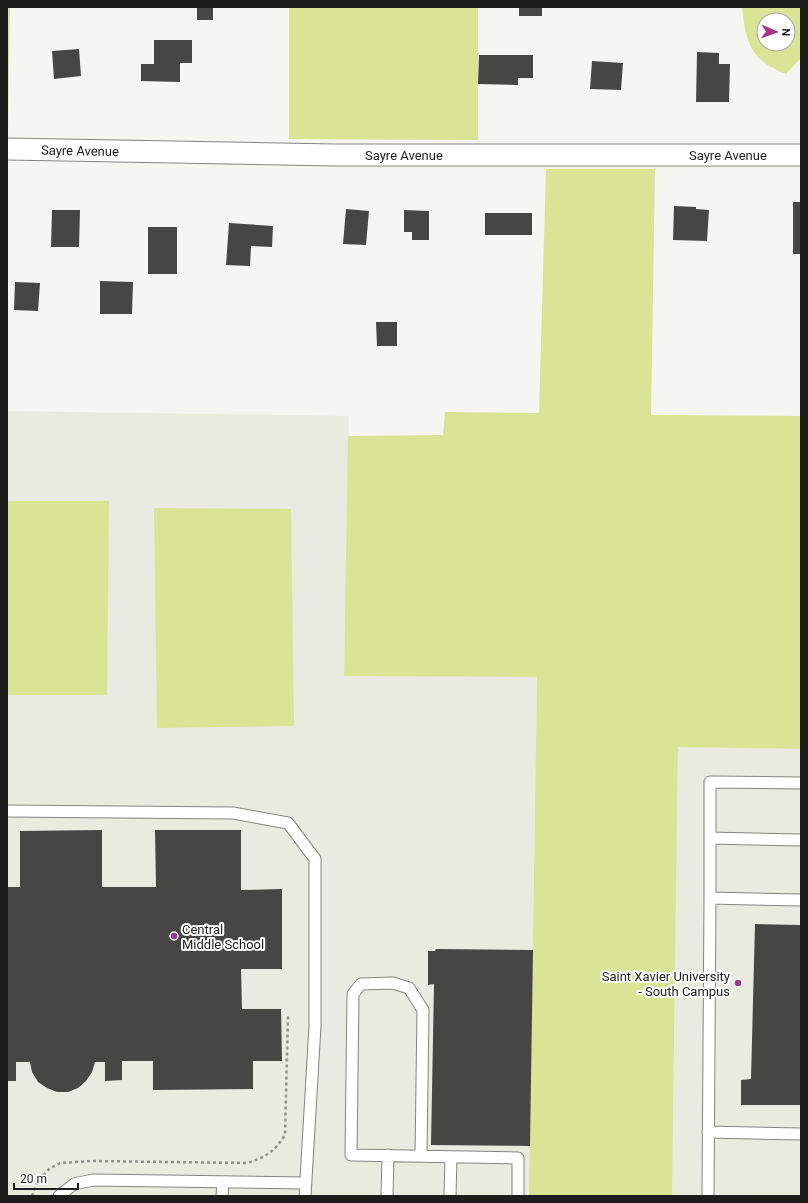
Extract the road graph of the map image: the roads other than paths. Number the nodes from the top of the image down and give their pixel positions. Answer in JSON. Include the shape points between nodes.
{"nodes":[{"id":1,"x":7,"y":149,"type":"edge"},
{"id":2,"x":801,"y":155,"type":"edge"},
{"id":3,"x":801,"y":783,"type":"edge"},
{"id":4,"x":7,"y":811,"type":"edge"},
{"id":5,"x":710,"y":838,"type":"junction"},
{"id":6,"x":801,"y":840,"type":"edge"},
{"id":7,"x":710,"y":898,"type":"junction"},
{"id":8,"x":801,"y":900,"type":"edge"},
{"id":9,"x":708,"y":1132,"type":"junction"},
{"id":10,"x":801,"y":1134,"type":"edge"},
{"id":11,"x":388,"y":1156,"type":"junction"},
{"id":12,"x":421,"y":1156,"type":"junction"},
{"id":13,"x":451,"y":1157,"type":"junction"},
{"id":14,"x":223,"y":1182,"type":"junction"},
{"id":15,"x":305,"y":1183,"type":"junction"},
{"id":16,"x":59,"y":1196,"type":"edge"},
{"id":17,"x":222,"y":1196,"type":"edge"},
{"id":18,"x":305,"y":1196,"type":"edge"},
{"id":19,"x":387,"y":1196,"type":"edge"},
{"id":20,"x":450,"y":1196,"type":"edge"},
{"id":21,"x":518,"y":1196,"type":"edge"},
{"id":22,"x":708,"y":1196,"type":"edge"}],
"edges":[{"from":1,"to":2,"type":"street","name":"Sayre Avenue","via":[[334,155]]},
{"from":3,"to":5,"type":"lane","via":[[710,782]]},
{"from":4,"to":15,"type":"lane","via":[[233,812],[288,823],[315,859],[315,1026]]},
{"from":5,"to":6,"type":"lane"},
{"from":5,"to":7,"type":"lane"},
{"from":7,"to":8,"type":"lane"},
{"from":7,"to":9,"type":"lane"},
{"from":9,"to":10,"type":"lane"},
{"from":9,"to":22,"type":"lane"},
{"from":11,"to":12,"type":"lane"},
{"from":11,"to":12,"type":"lane","via":[[351,1155],[353,994],[362,984],[393,983],[409,988],[423,1010]]},
{"from":11,"to":19,"type":"lane"},
{"from":12,"to":13,"type":"lane"},
{"from":13,"to":20,"type":"lane"},
{"from":13,"to":21,"type":"lane","via":[[518,1158]]},
{"from":14,"to":15,"type":"lane"},
{"from":14,"to":16,"type":"lane","via":[[93,1180],[74,1184]]},
{"from":14,"to":17,"type":"lane"},
{"from":15,"to":18,"type":"lane"}]}
